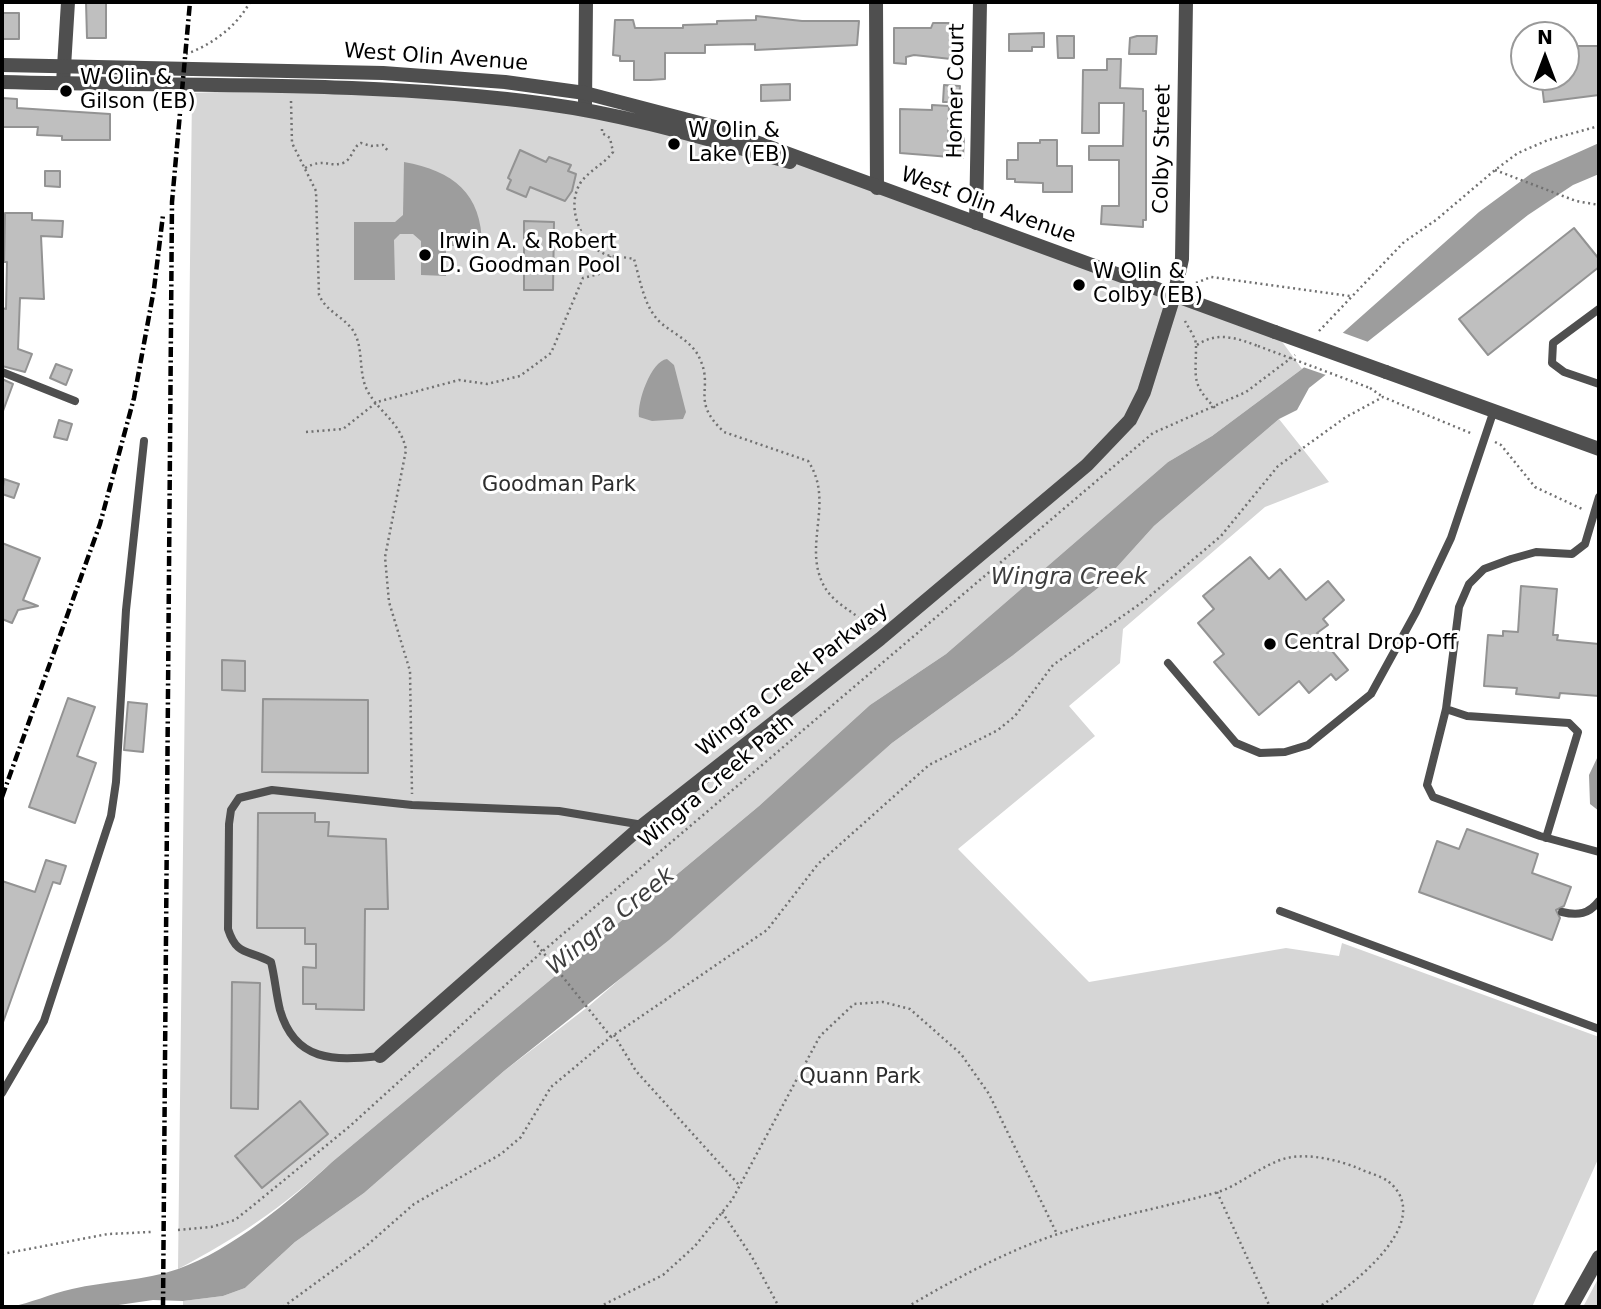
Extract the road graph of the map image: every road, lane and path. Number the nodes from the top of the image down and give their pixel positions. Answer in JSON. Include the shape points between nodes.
{"nodes":[{"id":1,"x":68,"y":2,"type":"edge"},
{"id":2,"x":250,"y":2,"type":"edge"},
{"id":3,"x":586,"y":2,"type":"edge"},
{"id":4,"x":876,"y":2,"type":"edge"},
{"id":5,"x":980,"y":2,"type":"edge"},
{"id":6,"x":1186,"y":2,"type":"edge"},
{"id":7,"x":184,"y":54,"type":"dead end"},
{"id":8,"x":2,"y":65,"type":"edge"},
{"id":9,"x":64,"y":66,"type":"junction"},
{"id":10,"x":2,"y":82,"type":"edge"},
{"id":11,"x":63,"y":83,"type":"junction"},
{"id":12,"x":585,"y":93,"type":"junction"},
{"id":13,"x":291,"y":94,"type":"dead end"},
{"id":14,"x":585,"y":110,"type":"junction"},
{"id":15,"x":1599,"y":126,"type":"edge"},
{"id":16,"x":602,"y":129,"type":"dead end"},
{"id":17,"x":388,"y":152,"type":"dead end"},
{"id":18,"x":305,"y":168,"type":"junction"},
{"id":19,"x":1495,"y":170,"type":"junction"},
{"id":20,"x":852,"y":179,"type":"junction"},
{"id":21,"x":877,"y":188,"type":"junction"},
{"id":22,"x":1599,"y":205,"type":"edge"},
{"id":23,"x":975,"y":223,"type":"junction"},
{"id":24,"x":611,"y":255,"type":"junction"},
{"id":25,"x":1196,"y":283,"type":"dead end"},
{"id":26,"x":1174,"y":296,"type":"junction"},
{"id":27,"x":1350,"y":296,"type":"junction"},
{"id":28,"x":1599,"y":309,"type":"edge"},
{"id":29,"x":1185,"y":321,"type":"dead end"},
{"id":30,"x":1328,"y":323,"type":"dead end"},
{"id":31,"x":1197,"y":345,"type":"junction"},
{"id":32,"x":1287,"y":363,"type":"dead end"},
{"id":33,"x":2,"y":372,"type":"edge"},
{"id":34,"x":1599,"y":384,"type":"edge"},
{"id":35,"x":1383,"y":397,"type":"junction"},
{"id":36,"x":75,"y":401,"type":"dead end"},
{"id":37,"x":377,"y":402,"type":"junction"},
{"id":38,"x":1215,"y":408,"type":"junction"},
{"id":39,"x":1494,"y":411,"type":"junction"},
{"id":40,"x":306,"y":432,"type":"dead end"},
{"id":41,"x":1485,"y":438,"type":"junction"},
{"id":42,"x":144,"y":441,"type":"dead end"},
{"id":43,"x":1599,"y":449,"type":"edge"},
{"id":44,"x":1599,"y":497,"type":"edge"},
{"id":45,"x":1594,"y":515,"type":"junction"},
{"id":46,"x":880,"y":639,"type":"junction"},
{"id":47,"x":894,"y":655,"type":"junction"},
{"id":48,"x":1168,"y":663,"type":"dead end"},
{"id":49,"x":1446,"y":709,"type":"junction"},
{"id":50,"x":412,"y":805,"type":"junction"},
{"id":51,"x":643,"y":825,"type":"junction"},
{"id":52,"x":1546,"y":838,"type":"junction"},
{"id":53,"x":1599,"y":852,"type":"edge"},
{"id":54,"x":1599,"y":901,"type":"edge"},
{"id":55,"x":1280,"y":911,"type":"dead end"},
{"id":56,"x":1562,"y":912,"type":"dead end"},
{"id":57,"x":525,"y":929,"type":"junction"},
{"id":58,"x":543,"y":951,"type":"junction"},
{"id":59,"x":1599,"y":1029,"type":"edge"},
{"id":60,"x":613,"y":1036,"type":"junction"},
{"id":61,"x":380,"y":1056,"type":"joint"},
{"id":62,"x":2,"y":1093,"type":"edge"},
{"id":63,"x":739,"y":1185,"type":"junction"},
{"id":64,"x":1217,"y":1192,"type":"junction"},
{"id":65,"x":722,"y":1212,"type":"junction"},
{"id":66,"x":178,"y":1230,"type":"dead end"},
{"id":67,"x":151,"y":1232,"type":"dead end"},
{"id":68,"x":1057,"y":1234,"type":"junction"},
{"id":69,"x":2,"y":1254,"type":"edge"},
{"id":70,"x":1599,"y":1257,"type":"edge"},
{"id":71,"x":283,"y":1307,"type":"edge"},
{"id":72,"x":598,"y":1307,"type":"edge"},
{"id":73,"x":779,"y":1307,"type":"edge"},
{"id":74,"x":907,"y":1307,"type":"edge"},
{"id":75,"x":1270,"y":1307,"type":"edge"},
{"id":76,"x":1319,"y":1307,"type":"edge"},
{"id":77,"x":1571,"y":1307,"type":"edge"}],
"edges":[{"from":1,"to":9,"type":"street"},
{"from":2,"to":7,"type":"path","via":[[225,31]]},
{"from":3,"to":12,"type":"street"},
{"from":4,"to":21,"type":"street"},
{"from":5,"to":23,"type":"street","name":"Homer Court"},
{"from":6,"to":26,"type":"street","name":"Colby Street","via":[[1182,259]]},
{"from":8,"to":9,"type":"street","name":"West Olin Avenue"},
{"from":9,"to":11,"type":"street"},
{"from":9,"to":12,"type":"street","name":"West Olin Avenue","via":[[383,73]]},
{"from":10,"to":11,"type":"street","name":"West Olin Avenue"},
{"from":11,"to":14,"type":"street","name":"West Olin Avenue","via":[[400,92]]},
{"from":12,"to":14,"type":"street"},
{"from":12,"to":20,"type":"street","name":"West Olin Avenue","via":[[715,127]]},
{"from":13,"to":18,"type":"path","via":[[292,143]]},
{"from":14,"to":20,"type":"street","name":"West Olin Avenue"},
{"from":15,"to":19,"type":"path","via":[[1548,140]]},
{"from":16,"to":24,"type":"path","via":[[613,152],[580,184],[575,210],[578,227],[589,242]]},
{"from":17,"to":18,"type":"path","via":[[383,145],[361,143],[341,164],[318,161]]},
{"from":18,"to":37,"type":"path","via":[[316,191],[319,295],[358,339],[363,379]]},
{"from":19,"to":22,"type":"path","via":[[1576,201]]},
{"from":19,"to":27,"type":"path","via":[[1404,242]]},
{"from":20,"to":21,"type":"street","name":"West Olin Avenue"},
{"from":21,"to":23,"type":"street","name":"West Olin Avenue"},
{"from":23,"to":26,"type":"street","name":"West Olin Avenue"},
{"from":24,"to":37,"type":"path","via":[[603,273],[583,278],[551,353],[520,376],[487,384],[458,380]]},
{"from":24,"to":46,"type":"path","via":[[634,259],[653,313],[693,347],[699,357],[704,410],[716,425],[724,432],[808,461],[820,485],[816,562],[822,584]]},
{"from":25,"to":27,"type":"path","via":[[1211,277]]},
{"from":26,"to":39,"type":"street","name":"West Olin Avenue","bridge":true},
{"from":26,"to":46,"type":"street","name":"Wingra Creek Parkway","via":[[1144,392],[1130,420],[1087,465]]},
{"from":27,"to":30,"type":"path"},
{"from":28,"to":34,"type":"lane","via":[[1553,343],[1552,363]]},
{"from":29,"to":31,"type":"path"},
{"from":31,"to":35,"type":"path","bridge":true,"via":[[1207,338],[1230,336],[1370,388]]},
{"from":31,"to":38,"type":"path","via":[[1197,390]]},
{"from":32,"to":38,"type":"path","name":"Wingra Creek Path"},
{"from":33,"to":36,"type":"lane"},
{"from":35,"to":41,"type":"path"},
{"from":35,"to":60,"type":"path","via":[[1300,447],[1278,466],[1221,536],[1144,601],[1054,665],[1015,716],[998,730],[929,765],[818,864],[767,930]]},
{"from":37,"to":40,"type":"path","via":[[343,429]]},
{"from":37,"to":50,"type":"path","via":[[397,425],[406,450],[386,557],[389,602],[410,671]]},
{"from":38,"to":47,"type":"path","name":"Wingra Creek Path","via":[[1153,433]]},
{"from":39,"to":41,"type":"lane"},
{"from":39,"to":43,"type":"street","name":"West Olin Avenue"},
{"from":41,"to":45,"type":"path","via":[[1501,444],[1535,486]]},
{"from":41,"to":48,"type":"lane","via":[[1451,538],[1371,694],[1308,746],[1260,753],[1236,743]]},
{"from":42,"to":62,"type":"lane","via":[[111,816],[44,1021]]},
{"from":44,"to":45,"type":"lane"},
{"from":45,"to":49,"type":"lane","via":[[1585,544],[1572,554],[1524,555],[1484,569],[1469,584],[1459,607]]},
{"from":46,"to":47,"type":"path"},
{"from":46,"to":51,"type":"street","name":"Wingra Creek Parkway"},
{"from":47,"to":58,"type":"path","name":"Wingra Creek Path"},
{"from":49,"to":52,"type":"lane","via":[[1426,785],[1433,797]]},
{"from":49,"to":52,"type":"lane","via":[[1467,716],[1569,723],[1578,732]]},
{"from":50,"to":51,"type":"lane","via":[[559,811]]},
{"from":50,"to":61,"type":"lane","via":[[272,790],[239,798],[229,824],[228,929],[241,952],[271,962],[290,1037],[312,1053],[342,1060]]},
{"from":51,"to":57,"type":"street","name":"Wingra Creek Parkway"},
{"from":52,"to":53,"type":"lane"},
{"from":54,"to":56,"type":"lane","via":[[1587,912]]},
{"from":55,"to":59,"type":"lane"},
{"from":57,"to":58,"type":"path"},
{"from":57,"to":61,"type":"street","name":"Wingra Creek Parkway"},
{"from":58,"to":60,"type":"path"},
{"from":58,"to":66,"type":"path","name":"Wingra Creek Path","via":[[350,1126],[235,1220]]},
{"from":60,"to":63,"type":"path","via":[[636,1071]]},
{"from":60,"to":71,"type":"path","via":[[551,1087],[521,1137],[501,1154],[414,1204],[365,1247]]},
{"from":63,"to":65,"type":"path"},
{"from":63,"to":68,"type":"path","via":[[820,1036],[854,1004],[883,1002],[910,1009],[961,1054],[989,1094]]},
{"from":64,"to":68,"type":"path"},
{"from":64,"to":75,"type":"path"},
{"from":64,"to":76,"type":"path","via":[[1286,1158],[1310,1157],[1351,1166],[1389,1181],[1403,1209],[1394,1242]]},
{"from":65,"to":72,"type":"path","via":[[695,1246],[663,1275]]},
{"from":65,"to":73,"type":"path"},
{"from":67,"to":69,"type":"path","via":[[108,1234]]},
{"from":68,"to":74,"type":"path"},
{"from":70,"to":77,"type":"street"}]}
